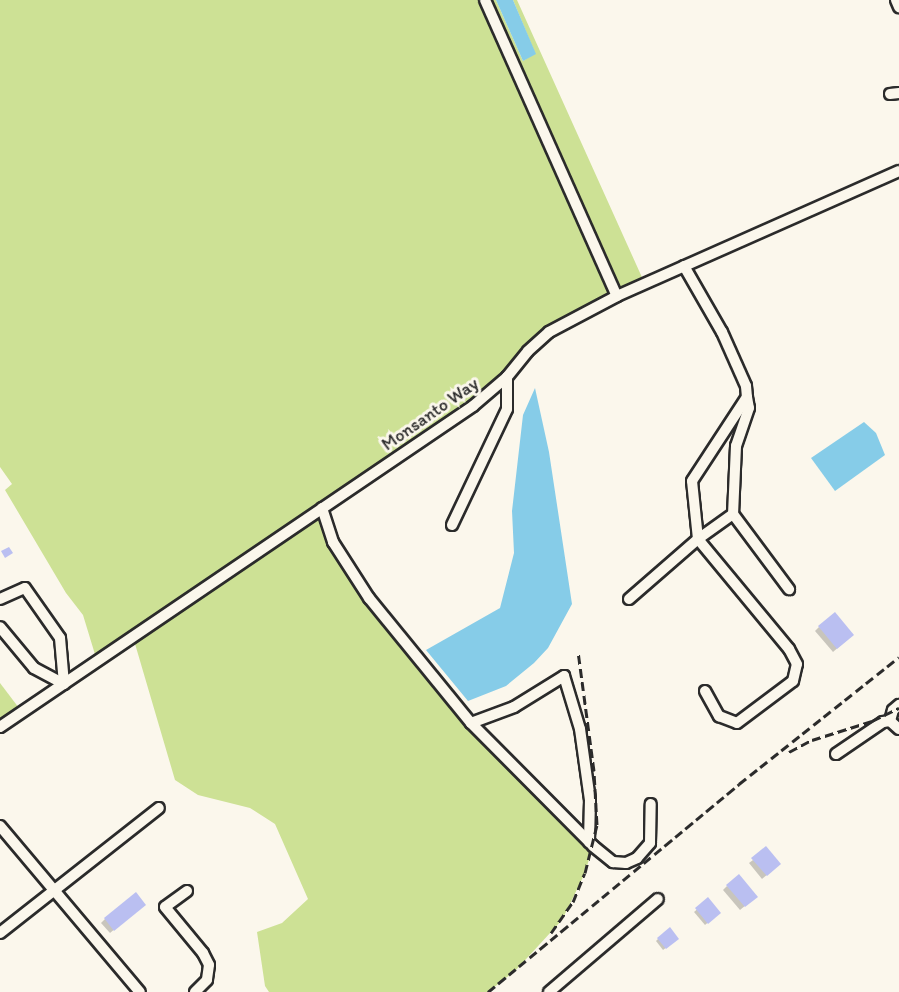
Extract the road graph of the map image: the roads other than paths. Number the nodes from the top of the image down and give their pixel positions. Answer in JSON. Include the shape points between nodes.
{"nodes":[{"id":1,"x":485,"y":0,"type":"edge"},
{"id":2,"x":896,"y":0,"type":"edge"},
{"id":3,"x":899,"y":7,"type":"edge"},
{"id":4,"x":899,"y":171,"type":"edge"},
{"id":5,"x":684,"y":266,"type":"junction"},
{"id":6,"x":617,"y":296,"type":"junction"},
{"id":7,"x":507,"y":377,"type":"junction"},
{"id":8,"x":747,"y":397,"type":"junction"},
{"id":9,"x":322,"y":508,"type":"junction"},
{"id":10,"x":733,"y":514,"type":"junction"},
{"id":11,"x":452,"y":525,"type":"dead end"},
{"id":12,"x":698,"y":539,"type":"junction"},
{"id":13,"x":789,"y":589,"type":"dead end"},
{"id":14,"x":0,"y":598,"type":"edge"},
{"id":15,"x":628,"y":599,"type":"dead end"},
{"id":16,"x":0,"y":627,"type":"edge"},
{"id":17,"x":64,"y":684,"type":"junction"},
{"id":18,"x":705,"y":692,"type":"dead end"},
{"id":19,"x":899,"y":705,"type":"edge"},
{"id":20,"x":895,"y":718,"type":"edge"},
{"id":21,"x":471,"y":723,"type":"junction"},
{"id":22,"x":0,"y":727,"type":"edge"},
{"id":23,"x":899,"y":729,"type":"edge"},
{"id":24,"x":836,"y":754,"type":"dead end"},
{"id":25,"x":651,"y":804,"type":"dead end"},
{"id":26,"x":159,"y":808,"type":"dead end"},
{"id":27,"x":0,"y":826,"type":"edge"},
{"id":28,"x":589,"y":842,"type":"junction"},
{"id":29,"x":54,"y":889,"type":"junction"},
{"id":30,"x":187,"y":891,"type":"dead end"},
{"id":31,"x":658,"y":899,"type":"dead end"},
{"id":32,"x":0,"y":933,"type":"edge"},
{"id":33,"x":140,"y":992,"type":"edge"},
{"id":34,"x":195,"y":992,"type":"edge"},
{"id":35,"x":549,"y":992,"type":"edge"}],
"edges":[{"from":1,"to":6,"type":"street"},
{"from":2,"to":3,"type":"street"},
{"from":4,"to":5,"type":"street","name":"Monsanto Way"},
{"from":5,"to":6,"type":"street","name":"Monsanto Way"},
{"from":5,"to":8,"type":"street","via":[[722,332],[746,386]]},
{"from":6,"to":7,"type":"street","name":"Monsanto Way","via":[[549,332]]},
{"from":7,"to":9,"type":"street","name":"Monsanto Way","via":[[473,406]]},
{"from":7,"to":11,"type":"street","via":[[507,409]]},
{"from":8,"to":10,"type":"street","via":[[748,408],[736,446]]},
{"from":8,"to":12,"type":"street","via":[[692,481]]},
{"from":9,"to":17,"type":"street","name":"Monsanto Way"},
{"from":9,"to":21,"type":"street","via":[[333,542],[369,598]]},
{"from":10,"to":12,"type":"street"},
{"from":10,"to":13,"type":"street"},
{"from":12,"to":15,"type":"street"},
{"from":12,"to":18,"type":"street","via":[[789,649],[796,664],[793,681],[737,723],[719,716]]},
{"from":14,"to":17,"type":"street","via":[[25,588],[60,638]]},
{"from":16,"to":17,"type":"street","via":[[34,668]]},
{"from":17,"to":22,"type":"street","name":"Monsanto Way"},
{"from":19,"to":20,"type":"street","via":[[892,710]]},
{"from":20,"to":23,"type":"street"},
{"from":20,"to":24,"type":"street"},
{"from":21,"to":28,"type":"street"},
{"from":21,"to":28,"type":"street","via":[[514,707],[564,676],[580,729],[590,800]]},
{"from":25,"to":28,"type":"street","via":[[650,843],[637,858],[626,863],[613,862]]},
{"from":26,"to":29,"type":"street"},
{"from":27,"to":29,"type":"street"},
{"from":29,"to":32,"type":"street"},
{"from":29,"to":33,"type":"street"},
{"from":30,"to":34,"type":"street","via":[[165,908],[203,952],[209,965],[207,980]]},
{"from":31,"to":35,"type":"street"}]}
